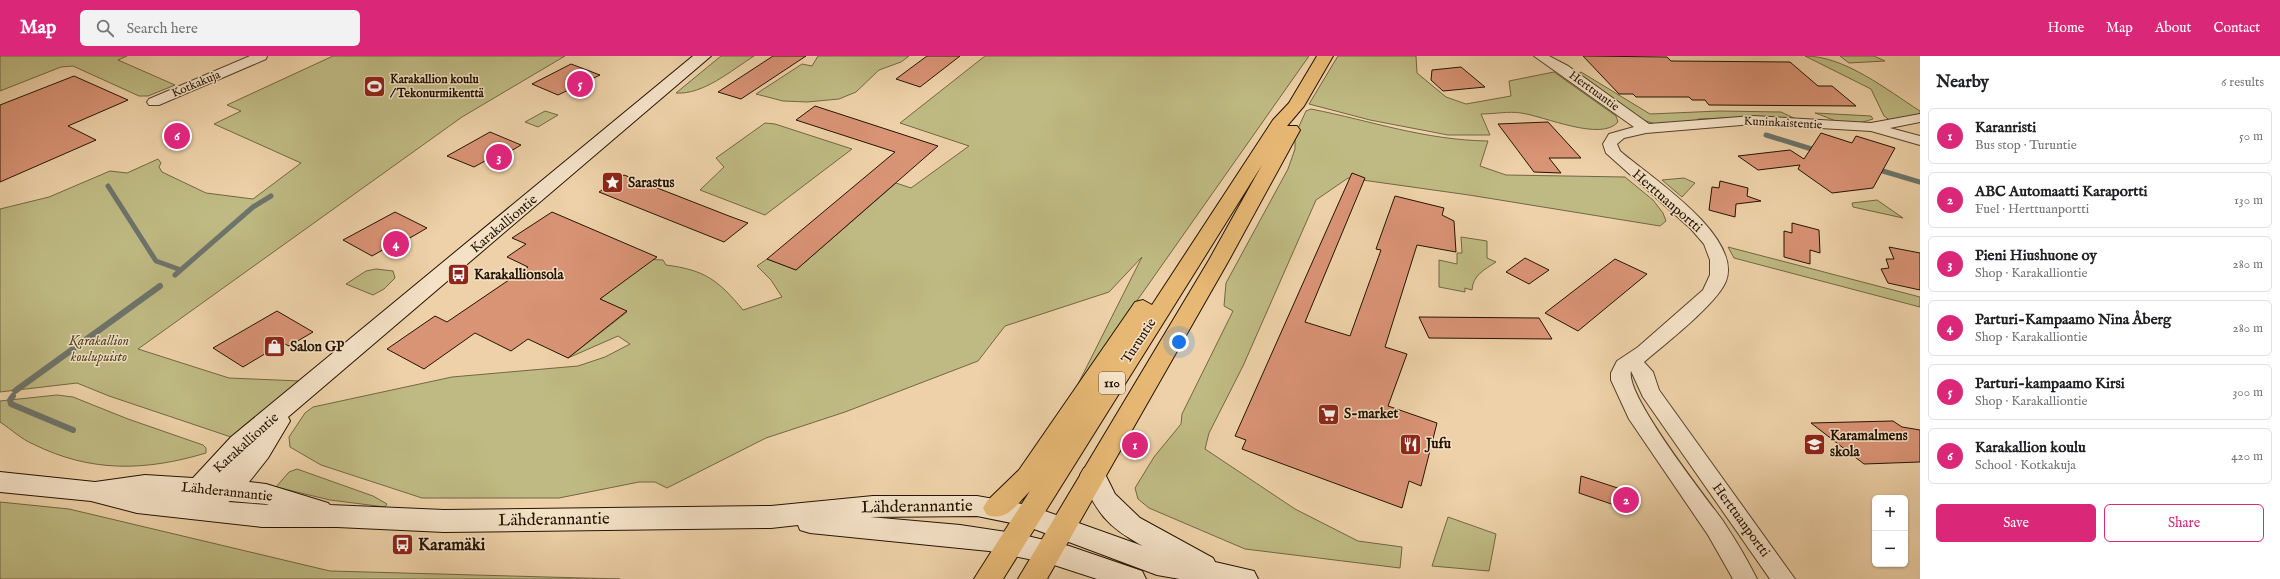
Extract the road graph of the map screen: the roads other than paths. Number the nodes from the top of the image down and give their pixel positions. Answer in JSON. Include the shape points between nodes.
{"nodes":[{"id":1,"x":261,"y":56,"type":"edge"},
{"id":2,"x":703,"y":56,"type":"edge"},
{"id":3,"x":1325,"y":56,"type":"edge"},
{"id":4,"x":1540,"y":56,"type":"edge"},
{"id":5,"x":154,"y":102,"type":"dead end"},
{"id":6,"x":1296,"y":106,"type":"junction"},
{"id":7,"x":1920,"y":118,"type":"edge"},
{"id":8,"x":1871,"y":127,"type":"junction"},
{"id":9,"x":1646,"y":129,"type":"junction"},
{"id":10,"x":1920,"y":141,"type":"edge"},
{"id":11,"x":1197,"y":250,"type":"junction"},
{"id":12,"x":1634,"y":362,"type":"junction"},
{"id":13,"x":286,"y":408,"type":"junction"},
{"id":14,"x":1093,"y":475,"type":"junction"},
{"id":15,"x":0,"y":482,"type":"edge"},
{"id":16,"x":226,"y":490,"type":"junction"},
{"id":17,"x":199,"y":498,"type":"junction"},
{"id":18,"x":996,"y":508,"type":"junction"},
{"id":19,"x":337,"y":516,"type":"junction"},
{"id":20,"x":1028,"y":516,"type":"junction"},
{"id":21,"x":771,"y":517,"type":"junction"},
{"id":22,"x":1061,"y":527,"type":"junction"},
{"id":23,"x":1009,"y":545,"type":"junction"},
{"id":24,"x":1048,"y":552,"type":"junction"},
{"id":25,"x":1215,"y":573,"type":"junction"},
{"id":26,"x":988,"y":579,"type":"edge"},
{"id":27,"x":1032,"y":579,"type":"edge"},
{"id":28,"x":1132,"y":579,"type":"edge"},
{"id":29,"x":1244,"y":579,"type":"edge"},
{"id":30,"x":1745,"y":579,"type":"edge"},
{"id":31,"x":1783,"y":579,"type":"edge"}],
"edges":[{"from":1,"to":5,"type":"street","name":"Kotkakuja"},
{"from":2,"to":13,"type":"street","name":"Karakalliontie"},
{"from":3,"to":6,"type":"main road","name":"Turuntie","number":"110"},
{"from":4,"to":9,"type":"street","name":"Herttuantie","via":[[1563,68]]},
{"from":6,"to":11,"type":"main road","name":"Turuntie","number":"110","via":[[1282,120]]},
{"from":6,"to":14,"type":"main road","name":"Turuntie","number":"110","via":[[1295,123],[1264,182]]},
{"from":7,"to":8,"type":"street","name":"Kuninkaistentie"},
{"from":8,"to":9,"type":"street","name":"Kuninkaistentie","via":[[1753,120]]},
{"from":8,"to":10,"type":"street"},
{"from":9,"to":12,"type":"street","name":"Herttuanportti","via":[[1614,137],[1610,144],[1613,153],[1707,237],[1719,264],[1719,275],[1712,292],[1646,348]]},
{"from":11,"to":18,"type":"main road","via":[[1157,288],[1028,477]]},
{"from":11,"to":20,"type":"main road","name":"Turuntie","number":"110"},
{"from":12,"to":30,"type":"street","name":"Herttuanportti","via":[[1624,366],[1621,372],[1627,397],[1636,414],[1716,529]]},
{"from":12,"to":31,"type":"street","name":"Herttuanportti","via":[[1643,372],[1650,392]]},
{"from":13,"to":16,"type":"street","name":"Karakalliontie","via":[[255,458]]},
{"from":13,"to":17,"type":"street","name":"Karakalliontie","via":[[240,444]]},
{"from":14,"to":22,"type":"main road","name":"Turuntie","number":"110"},
{"from":14,"to":25,"type":"street","via":[[1105,501],[1130,526]]},
{"from":15,"to":17,"type":"street","name":"Lähderannantie","via":[[91,491],[128,501]]},
{"from":16,"to":17,"type":"street","name":"Karakalliontie"},
{"from":16,"to":19,"type":"street","name":"Lähderannantie","via":[[273,495]]},
{"from":17,"to":19,"type":"street","name":"Lähderannantie","via":[[262,516]]},
{"from":18,"to":20,"type":"street","name":"Lähderannantie"},
{"from":18,"to":21,"type":"street","name":"Lähderannantie","via":[[873,506]]},
{"from":19,"to":21,"type":"street","name":"Lähderannantie","via":[[444,521]]},
{"from":20,"to":22,"type":"street","name":"Lähderannantie"},
{"from":20,"to":23,"type":"main road","name":"Turuntie","number":"110"},
{"from":21,"to":23,"type":"street","name":"Lähderannantie","via":[[962,537]]},
{"from":22,"to":24,"type":"main road","name":"Turuntie","number":"110"},
{"from":22,"to":25,"type":"street","name":"Lähderannantie","via":[[1157,563]]},
{"from":23,"to":24,"type":"street","name":"Lähderannantie"},
{"from":23,"to":26,"type":"main road","name":"Turuntie","number":"110"},
{"from":24,"to":27,"type":"main road","name":"Turuntie","number":"110"},
{"from":24,"to":28,"type":"street","name":"Lähderannantie"},
{"from":25,"to":29,"type":"street","name":"Lähderannantie"}]}
